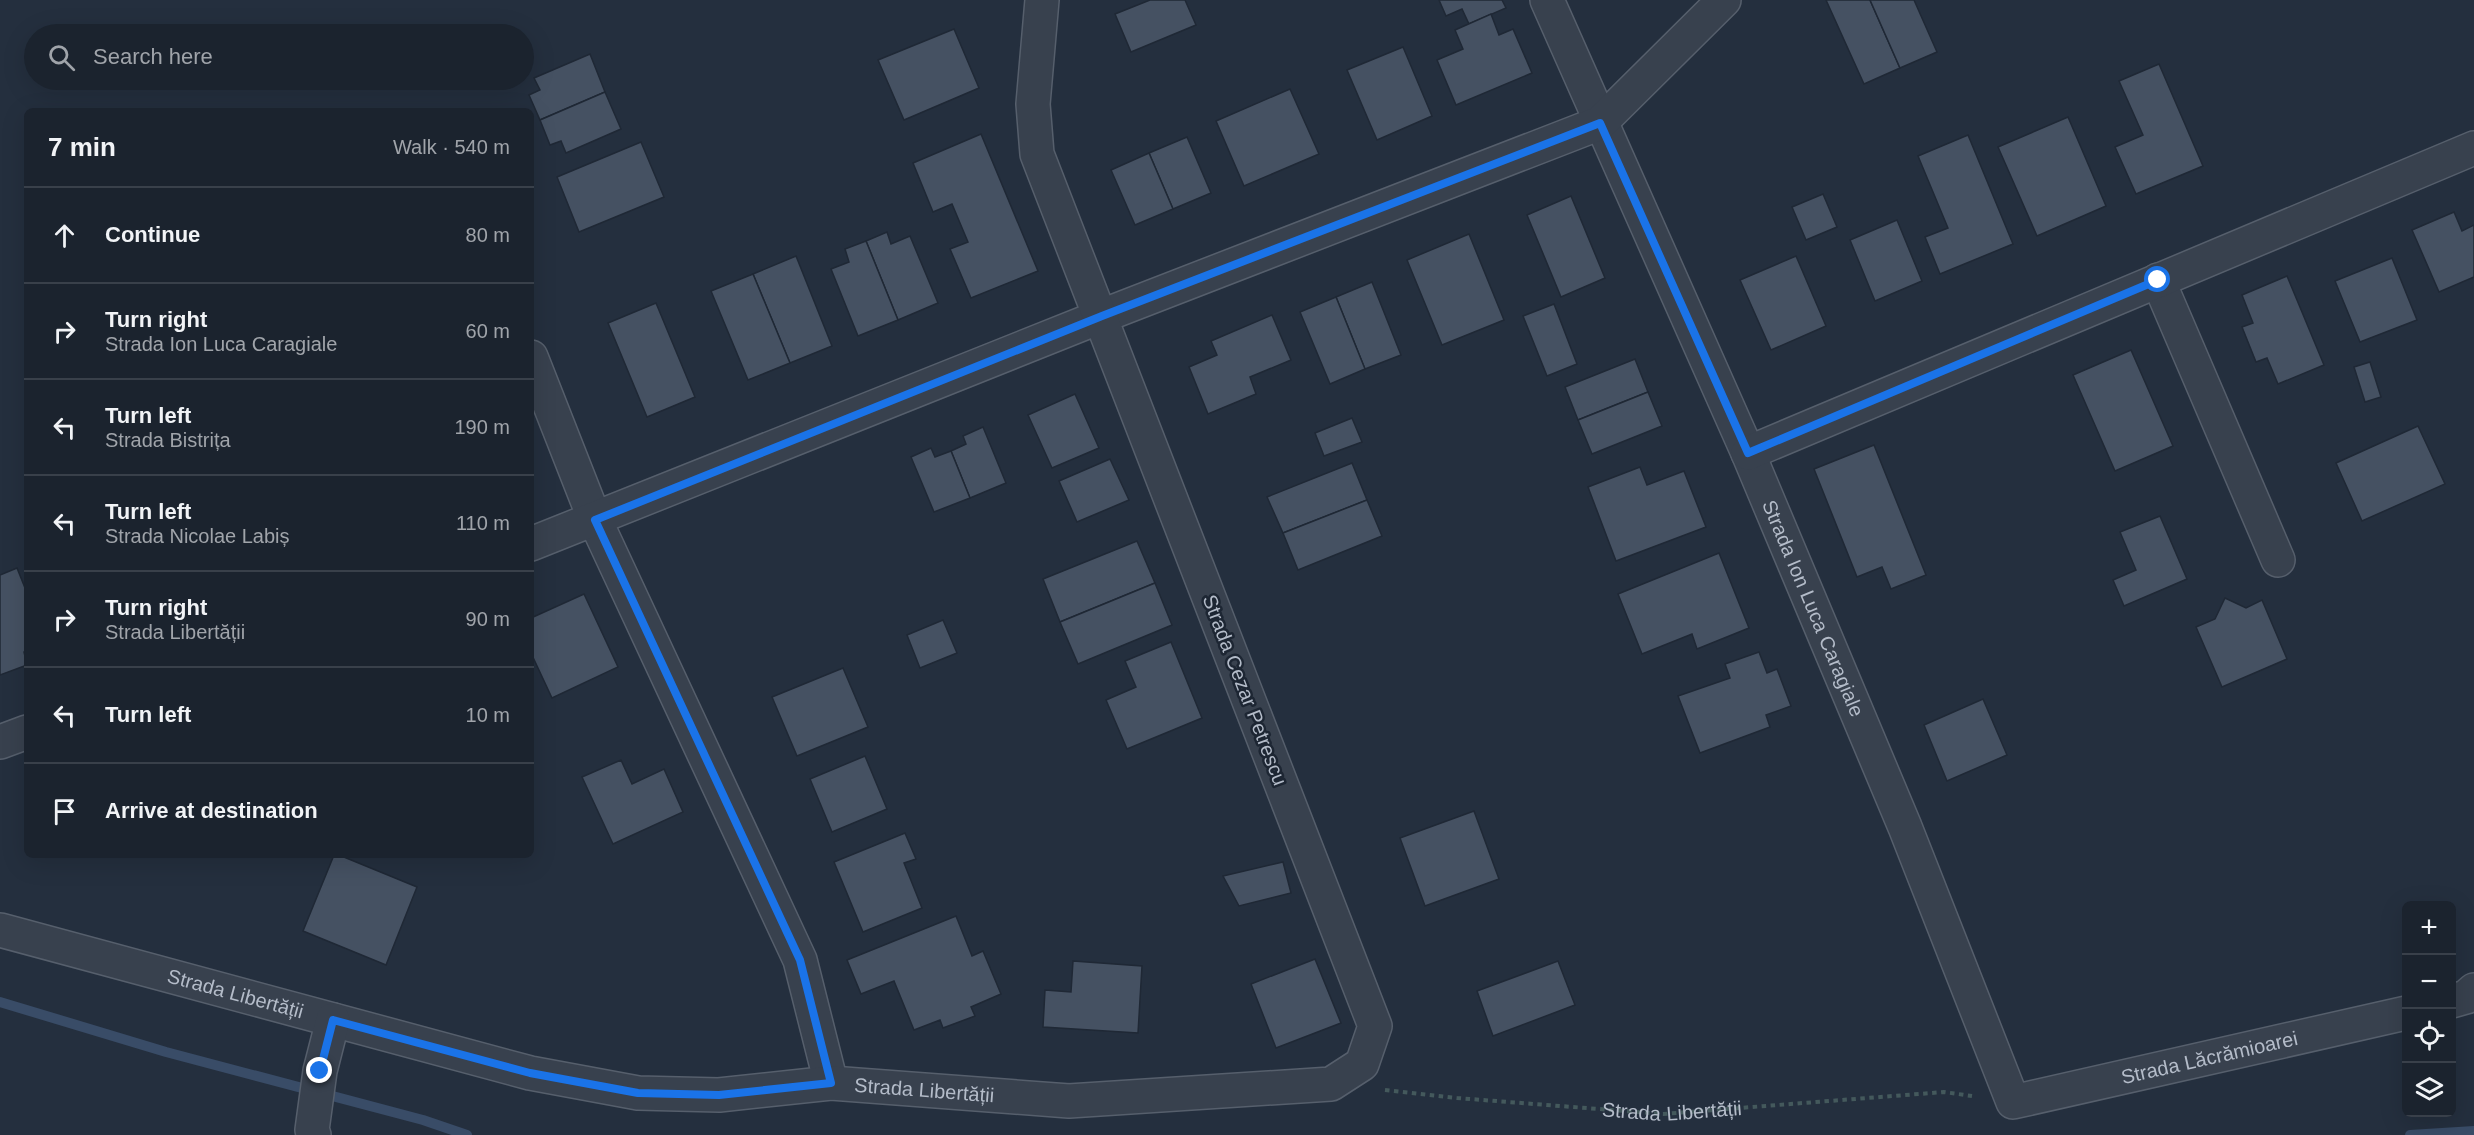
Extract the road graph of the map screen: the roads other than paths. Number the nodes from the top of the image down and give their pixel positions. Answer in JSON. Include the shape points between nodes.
{"nodes":[{"id":1,"x":1042,"y":0,"type":"edge"},
{"id":2,"x":1547,"y":0,"type":"edge"},
{"id":3,"x":1724,"y":0,"type":"edge"},
{"id":4,"x":1600,"y":123,"type":"junction"},
{"id":5,"x":2474,"y":148,"type":"edge"},
{"id":6,"x":2158,"y":280,"type":"junction"},
{"id":7,"x":1102,"y":316,"type":"junction"},
{"id":8,"x":534,"y":365,"type":"edge"},
{"id":9,"x":1748,"y":453,"type":"junction"},
{"id":10,"x":595,"y":520,"type":"junction"},
{"id":11,"x":534,"y":543,"type":"edge"},
{"id":12,"x":2278,"y":560,"type":"dead end"},
{"id":13,"x":24,"y":733,"type":"edge"},
{"id":14,"x":0,"y":742,"type":"edge"},
{"id":15,"x":0,"y":930,"type":"edge"},
{"id":16,"x":2474,"y":990,"type":"edge"},
{"id":17,"x":2456,"y":1000,"type":"edge"},
{"id":18,"x":2402,"y":1014,"type":"edge"},
{"id":19,"x":333,"y":1020,"type":"junction"},
{"id":20,"x":1362,"y":1064,"type":"joint"},
{"id":21,"x":831,"y":1083,"type":"junction"},
{"id":22,"x":2013,"y":1101,"type":"joint"},
{"id":23,"x":313,"y":1132,"type":"edge"}],
"edges":[{"from":1,"to":7,"type":"street","name":"Strada Cezar Petrescu","via":[[1033,104],[1037,154]]},
{"from":2,"to":4,"type":"street","name":"Strada Ion Luca Caragiale"},
{"from":3,"to":4,"type":"street"},
{"from":4,"to":7,"type":"street"},
{"from":4,"to":9,"type":"street","name":"Strada Ion Luca Caragiale"},
{"from":5,"to":6,"type":"street"},
{"from":6,"to":9,"type":"street"},
{"from":6,"to":12,"type":"street"},
{"from":7,"to":10,"type":"street"},
{"from":7,"to":20,"type":"street","name":"Strada Cezar Petrescu","via":[[1375,1026]]},
{"from":8,"to":10,"type":"street"},
{"from":9,"to":22,"type":"street","name":"Strada Ion Luca Caragiale","via":[[1905,827]]},
{"from":10,"to":11,"type":"street"},
{"from":10,"to":21,"type":"street","via":[[800,960]]},
{"from":13,"to":14,"type":"street"},
{"from":15,"to":19,"type":"street","name":"Strada Libertății"},
{"from":16,"to":17,"type":"street"},
{"from":18,"to":22,"type":"street","name":"Strada Lăcrămioarei"},
{"from":19,"to":21,"type":"street","name":"Strada Libertății","via":[[530,1073],[638,1093],[719,1095]]},
{"from":19,"to":23,"type":"street","via":[[320,1071]]},
{"from":20,"to":21,"type":"street","name":"Strada Libertății","via":[[1331,1084],[1069,1101]]}]}
